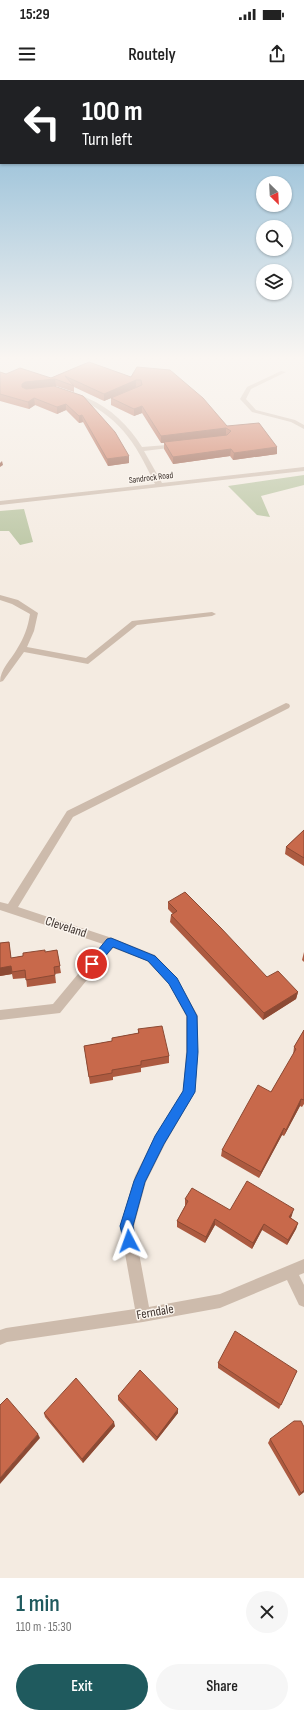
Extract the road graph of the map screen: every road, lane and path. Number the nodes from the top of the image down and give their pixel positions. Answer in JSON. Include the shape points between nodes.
{"nodes":[{"id":1,"x":127,"y":429,"type":"edge"},
{"id":2,"x":188,"y":443,"type":"edge"},
{"id":3,"x":142,"y":449,"type":"junction"},
{"id":4,"x":304,"y":469,"type":"edge"},
{"id":5,"x":160,"y":486,"type":"junction"},
{"id":6,"x":0,"y":503,"type":"edge"},
{"id":7,"x":0,"y":597,"type":"edge"},
{"id":8,"x":212,"y":614,"type":"dead end"},
{"id":9,"x":22,"y":649,"type":"junction"},
{"id":10,"x":0,"y":679,"type":"edge"},
{"id":11,"x":286,"y":706,"type":"dead end"},
{"id":12,"x":5,"y":908,"type":"edge"},
{"id":13,"x":111,"y":942,"type":"junction"},
{"id":14,"x":0,"y":1015,"type":"edge"},
{"id":15,"x":304,"y":1266,"type":"edge"},
{"id":16,"x":290,"y":1272,"type":"junction"},
{"id":17,"x":304,"y":1300,"type":"edge"},
{"id":18,"x":143,"y":1315,"type":"junction"},
{"id":19,"x":0,"y":1338,"type":"edge"}],
"edges":[{"from":1,"to":3,"type":"street"},
{"from":2,"to":3,"type":"street"},
{"from":3,"to":5,"type":"street"},
{"from":4,"to":5,"type":"street","name":"Sandrock Road"},
{"from":5,"to":6,"type":"street","name":"Sandrock Road"},
{"from":7,"to":9,"type":"street","via":[[34,613],[34,624]]},
{"from":8,"to":9,"type":"street","via":[[135,623],[88,661]]},
{"from":9,"to":10,"type":"street"},
{"from":11,"to":12,"type":"street","via":[[70,814]]},
{"from":12,"to":13,"type":"street","name":"Cleveland"},
{"from":13,"to":14,"type":"street","via":[[56,1009]]},
{"from":13,"to":18,"type":"street","name":"Cleveland","via":[[151,958],[173,981],[192,1016],[189,1092],[160,1140],[140,1181],[127,1226]]},
{"from":15,"to":16,"type":"street","name":"Ferndale"},
{"from":16,"to":17,"type":"street"},
{"from":16,"to":18,"type":"street","name":"Ferndale","via":[[220,1301]]},
{"from":18,"to":19,"type":"street","name":"Ferndale","via":[[6,1335]]}]}
